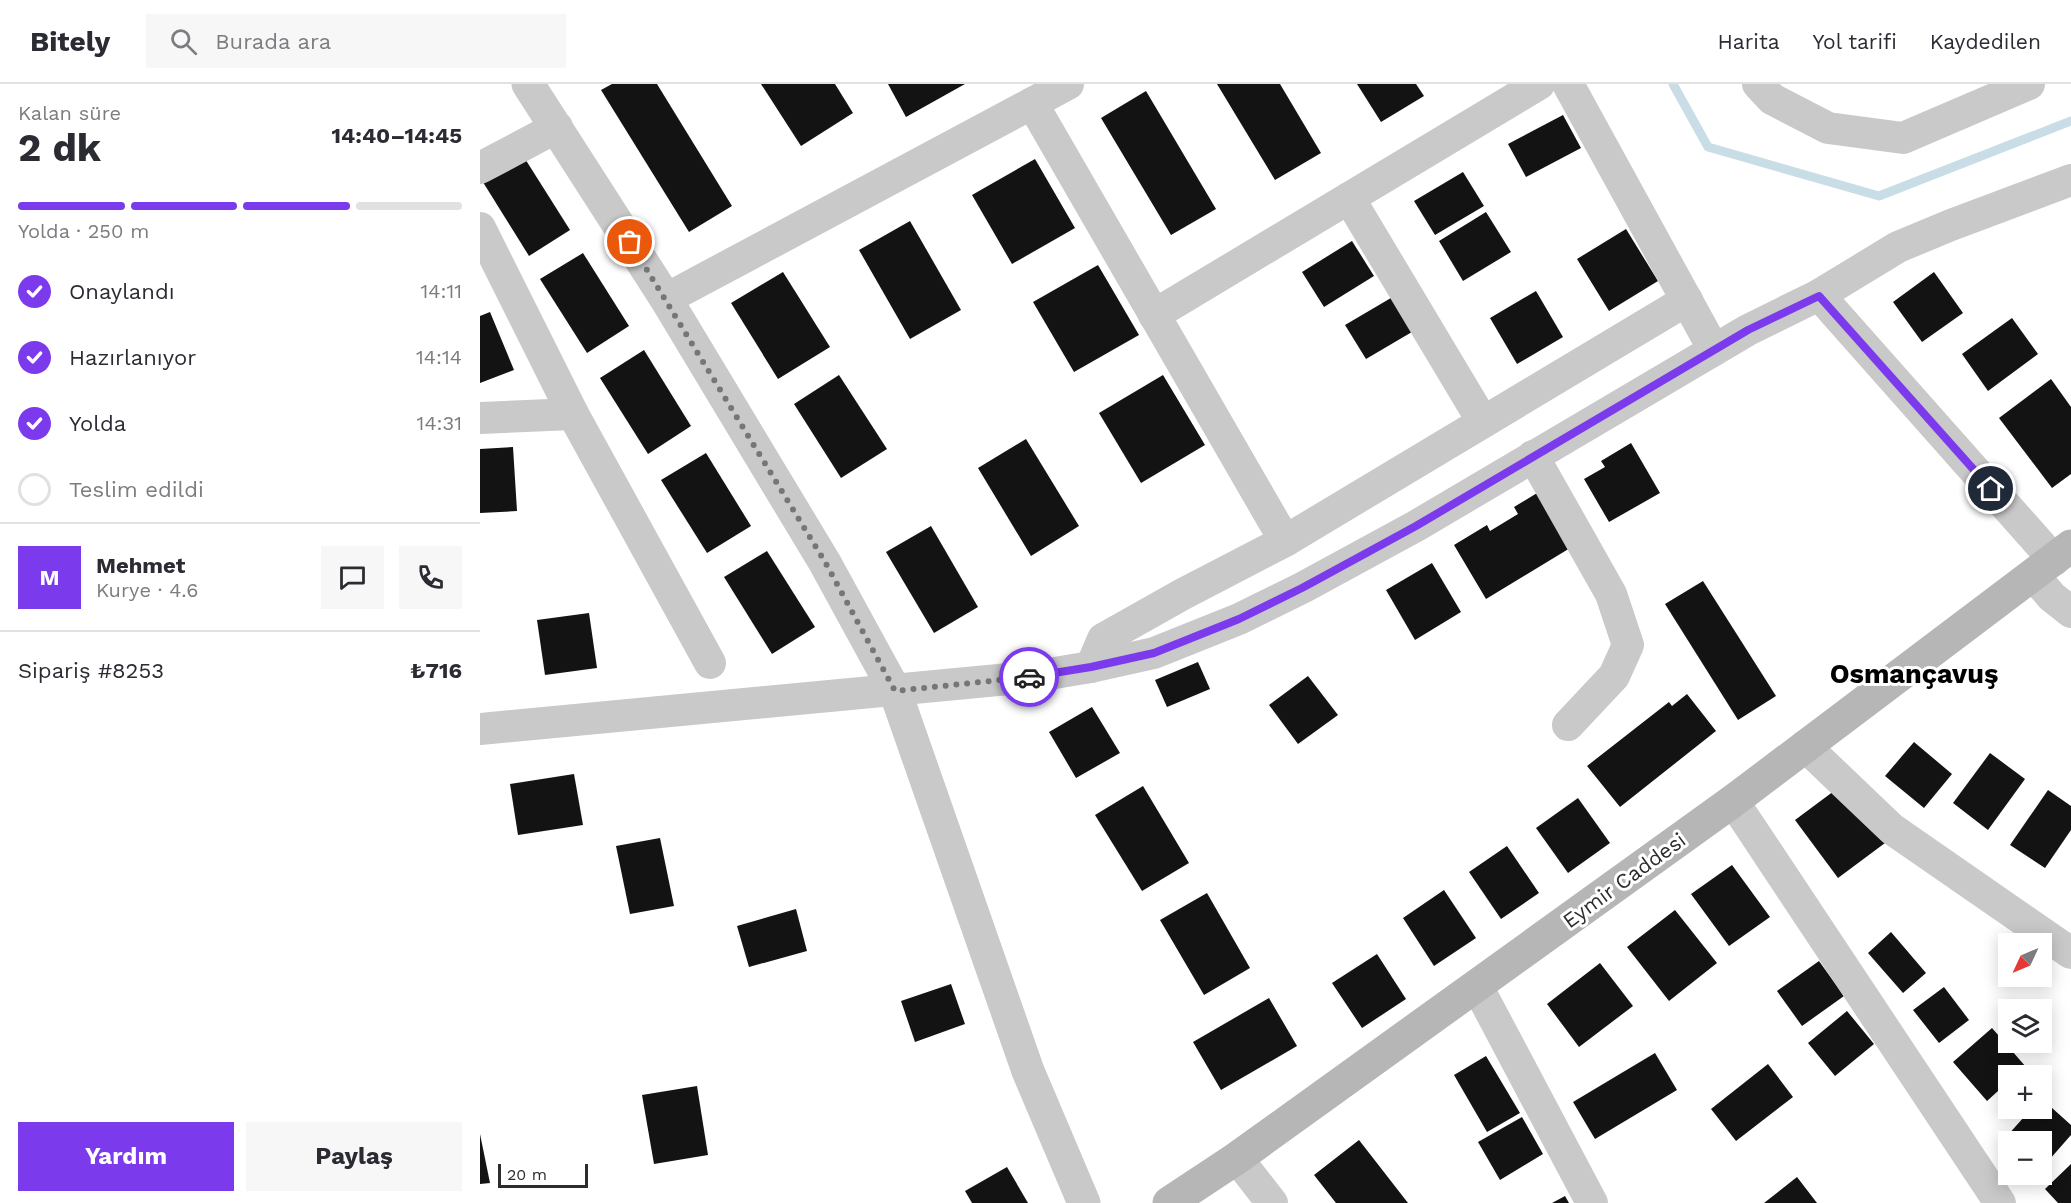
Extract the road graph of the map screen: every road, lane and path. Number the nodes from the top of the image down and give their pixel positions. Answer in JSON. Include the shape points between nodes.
{"nodes":[{"id":1,"x":1539,"y":84,"type":"edge"},
{"id":2,"x":1568,"y":84,"type":"edge"},
{"id":3,"x":1758,"y":84,"type":"edge"},
{"id":4,"x":2029,"y":84,"type":"edge"},
{"id":5,"x":535,"y":86,"type":"edge"},
{"id":6,"x":1053,"y":90,"type":"edge"},
{"id":7,"x":557,"y":127,"type":"junction"},
{"id":8,"x":480,"y":168,"type":"edge"},
{"id":9,"x":2071,"y":180,"type":"edge"},
{"id":10,"x":1349,"y":198,"type":"junction"},
{"id":11,"x":480,"y":228,"type":"edge"},
{"id":12,"x":1819,"y":296,"type":"junction"},
{"id":13,"x":666,"y":299,"type":"junction"},
{"id":14,"x":1687,"y":300,"type":"junction"},
{"id":15,"x":1154,"y":315,"type":"junction"},
{"id":16,"x":1714,"y":350,"type":"junction"},
{"id":17,"x":573,"y":414,"type":"junction"},
{"id":18,"x":480,"y":418,"type":"edge"},
{"id":19,"x":1483,"y":422,"type":"junction"},
{"id":20,"x":1533,"y":456,"type":"junction"},
{"id":21,"x":1285,"y":540,"type":"junction"},
{"id":22,"x":2052,"y":560,"type":"edge"},
{"id":23,"x":2071,"y":612,"type":"edge"},
{"id":24,"x":710,"y":663,"type":"dead end"},
{"id":25,"x":1091,"y":667,"type":"junction"},
{"id":26,"x":895,"y":691,"type":"junction"},
{"id":27,"x":1568,"y":725,"type":"dead end"},
{"id":28,"x":480,"y":729,"type":"edge"},
{"id":29,"x":1805,"y":746,"type":"junction"},
{"id":30,"x":1733,"y":801,"type":"junction"},
{"id":31,"x":2071,"y":953,"type":"edge"},
{"id":32,"x":1477,"y":986,"type":"junction"},
{"id":33,"x":1238,"y":1158,"type":"junction"},
{"id":34,"x":1989,"y":1199,"type":"edge"},
{"id":35,"x":1084,"y":1203,"type":"edge"},
{"id":36,"x":1169,"y":1203,"type":"edge"},
{"id":37,"x":1272,"y":1203,"type":"edge"},
{"id":38,"x":1592,"y":1203,"type":"edge"}],
"edges":[{"from":1,"to":10,"type":"street"},
{"from":2,"to":14,"type":"street"},
{"from":3,"to":4,"type":"street","via":[[1772,99],[1828,128],[1904,138]]},
{"from":5,"to":7,"type":"street"},
{"from":6,"to":13,"type":"street"},
{"from":6,"to":15,"type":"street"},
{"from":7,"to":8,"type":"street"},
{"from":7,"to":13,"type":"street"},
{"from":9,"to":12,"type":"street","via":[[1898,247]]},
{"from":10,"to":15,"type":"street"},
{"from":10,"to":19,"type":"street"},
{"from":11,"to":17,"type":"street"},
{"from":12,"to":16,"type":"street"},
{"from":12,"to":22,"type":"street"},
{"from":13,"to":26,"type":"street","via":[[825,562]]},
{"from":14,"to":16,"type":"street"},
{"from":14,"to":19,"type":"street"},
{"from":15,"to":21,"type":"street"},
{"from":16,"to":20,"type":"street"},
{"from":17,"to":18,"type":"street"},
{"from":17,"to":24,"type":"street"},
{"from":19,"to":21,"type":"street"},
{"from":20,"to":25,"type":"street","via":[[1416,526],[1239,619],[1154,653]]},
{"from":20,"to":27,"type":"street","via":[[1611,594],[1628,645],[1614,676]]},
{"from":21,"to":25,"type":"street","via":[[1103,639]]},
{"from":22,"to":23,"type":"street","via":[[2052,597]]},
{"from":22,"to":29,"type":"main road","name":"Eymir Caddesi"},
{"from":25,"to":26,"type":"street"},
{"from":26,"to":28,"type":"street"},
{"from":26,"to":35,"type":"street","via":[[1028,1071]]},
{"from":29,"to":30,"type":"main road","name":"Eymir Caddesi"},
{"from":29,"to":31,"type":"street","via":[[1892,829]]},
{"from":30,"to":32,"type":"main road","name":"Eymir Caddesi"},
{"from":30,"to":34,"type":"street"},
{"from":32,"to":33,"type":"main road","name":"Eymir Caddesi"},
{"from":32,"to":38,"type":"street"},
{"from":33,"to":36,"type":"main road","name":"Eymir Caddesi"},
{"from":33,"to":37,"type":"street"}]}
